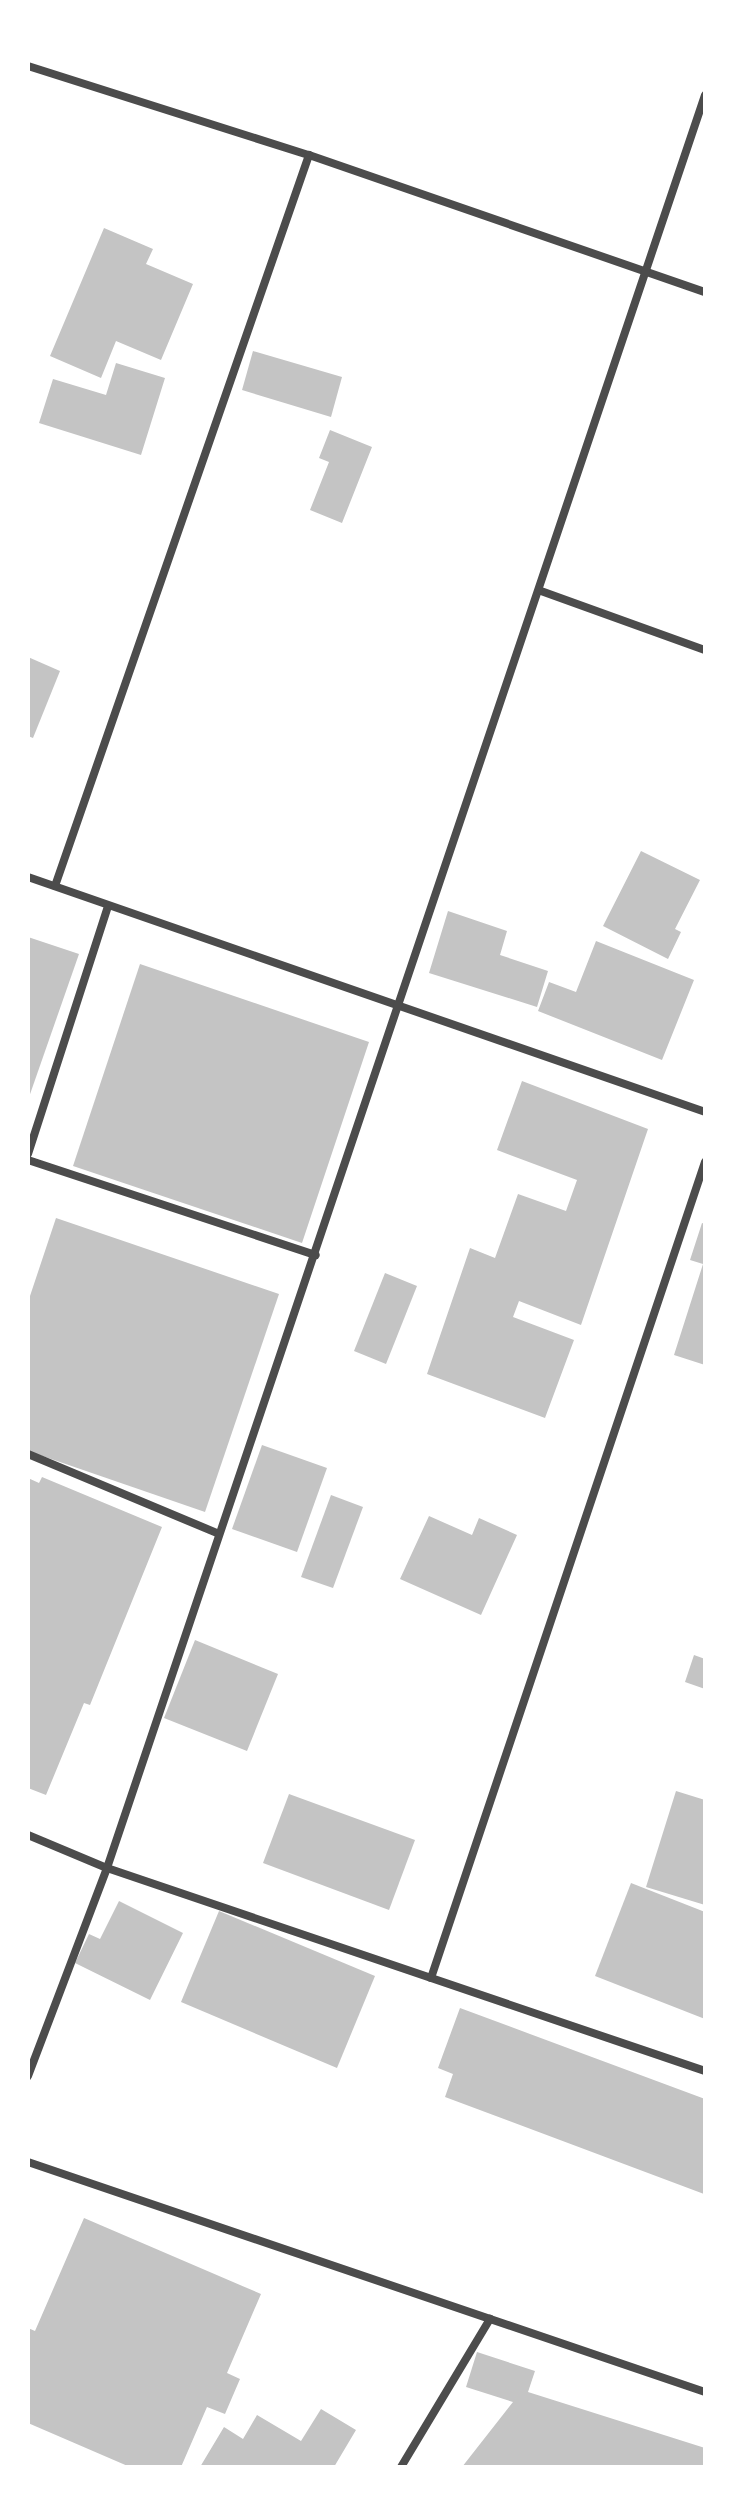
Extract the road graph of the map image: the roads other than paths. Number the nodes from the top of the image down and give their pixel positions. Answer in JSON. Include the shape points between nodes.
{"nodes":[{"id":1,"x":28,"y":66,"type":"edge"},
{"id":2,"x":705,"y":95,"type":"edge"},
{"id":3,"x":309,"y":155,"type":"junction"},
{"id":4,"x":643,"y":269,"type":"junction"},
{"id":5,"x":705,"y":292,"type":"edge"},
{"id":6,"x":541,"y":591,"type":"junction"},
{"id":7,"x":705,"y":650,"type":"edge"},
{"id":8,"x":28,"y":877,"type":"edge"},
{"id":9,"x":55,"y":886,"type":"junction"},
{"id":10,"x":108,"y":907,"type":"junction"},
{"id":11,"x":399,"y":1005,"type":"junction"},
{"id":12,"x":705,"y":1112,"type":"edge"},
{"id":13,"x":28,"y":1154,"type":"edge"},
{"id":14,"x":28,"y":1160,"type":"edge"},
{"id":15,"x":705,"y":1162,"type":"edge"},
{"id":16,"x":316,"y":1255,"type":"junction"},
{"id":17,"x":28,"y":1454,"type":"edge"},
{"id":18,"x":219,"y":1534,"type":"junction"},
{"id":19,"x":28,"y":1835,"type":"edge"},
{"id":20,"x":107,"y":1868,"type":"junction"},
{"id":21,"x":431,"y":1978,"type":"junction"},
{"id":22,"x":705,"y":2071,"type":"edge"},
{"id":23,"x":28,"y":2076,"type":"edge"},
{"id":24,"x":28,"y":2162,"type":"edge"},
{"id":25,"x":490,"y":2319,"type":"junction"},
{"id":26,"x":705,"y":2392,"type":"edge"},
{"id":27,"x":401,"y":2467,"type":"edge"}],
"edges":[{"from":1,"to":3,"type":"street"},
{"from":2,"to":4,"type":"street"},
{"from":3,"to":4,"type":"street"},
{"from":3,"to":9,"type":"street"},
{"from":4,"to":5,"type":"street"},
{"from":4,"to":6,"type":"street"},
{"from":6,"to":7,"type":"street"},
{"from":6,"to":11,"type":"street"},
{"from":8,"to":9,"type":"street"},
{"from":9,"to":10,"type":"street"},
{"from":10,"to":11,"type":"street"},
{"from":10,"to":13,"type":"street"},
{"from":11,"to":12,"type":"street"},
{"from":11,"to":16,"type":"street"},
{"from":14,"to":16,"type":"street"},
{"from":15,"to":21,"type":"street"},
{"from":16,"to":18,"type":"street"},
{"from":17,"to":18,"type":"street"},
{"from":18,"to":20,"type":"street"},
{"from":19,"to":20,"type":"street"},
{"from":20,"to":21,"type":"street"},
{"from":20,"to":23,"type":"street"},
{"from":21,"to":22,"type":"street"},
{"from":24,"to":25,"type":"street"},
{"from":25,"to":26,"type":"street"},
{"from":25,"to":27,"type":"street"}]}
